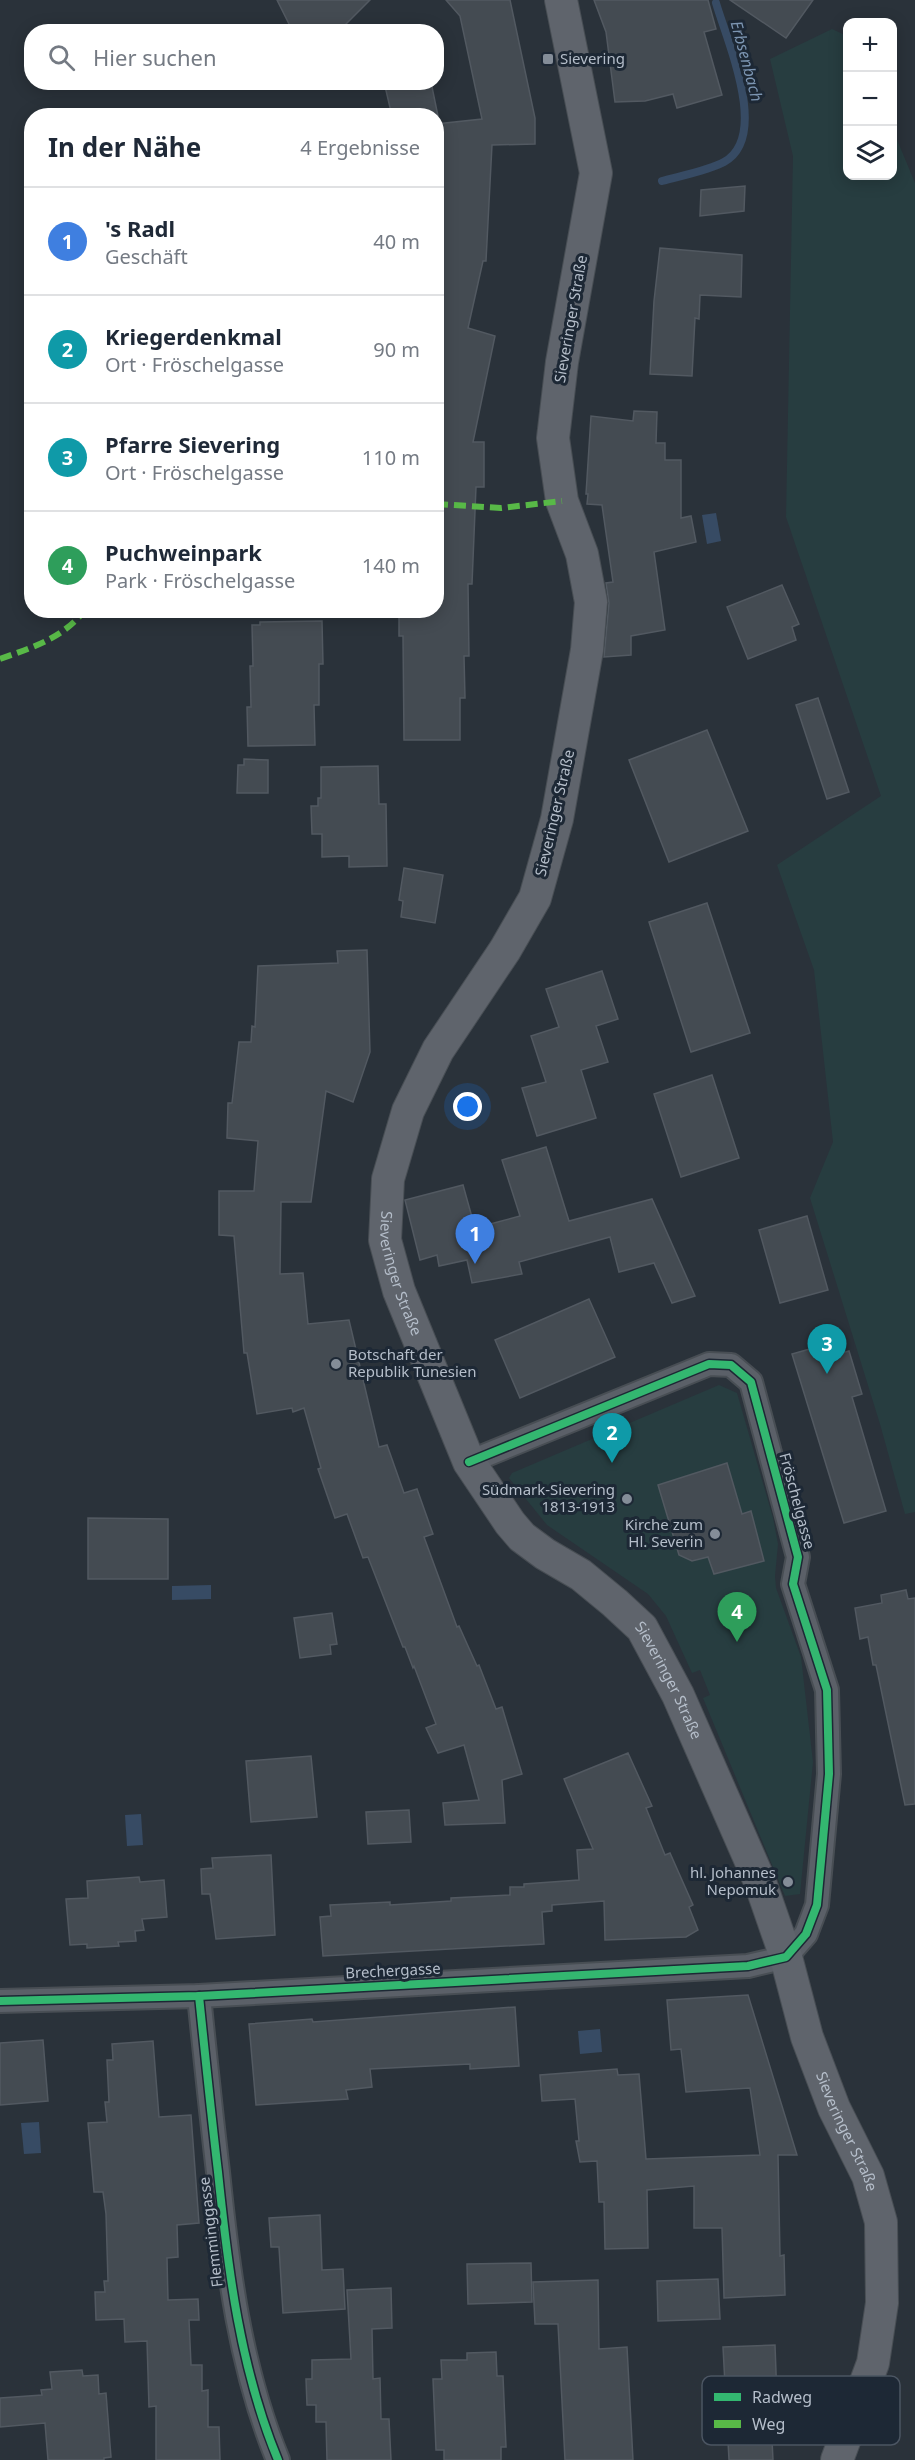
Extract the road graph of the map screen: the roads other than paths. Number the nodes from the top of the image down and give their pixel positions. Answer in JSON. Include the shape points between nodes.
{"nodes":[{"id":1,"x":561,"y":0,"type":"edge"},
{"id":2,"x":469,"y":1462,"type":"junction"},
{"id":3,"x":786,"y":1957,"type":"junction"},
{"id":4,"x":199,"y":1995,"type":"junction"},
{"id":5,"x":0,"y":2001,"type":"edge"},
{"id":6,"x":868,"y":2376,"type":"edge"},
{"id":7,"x":843,"y":2445,"type":"edge"},
{"id":8,"x":278,"y":2460,"type":"edge"},
{"id":9,"x":837,"y":2460,"type":"edge"}],
"edges":[{"from":1,"to":2,"type":"main road","name":"Sieveringer Straße","via":[[596,173],[562,362],[553,438],[562,501],[582,554],[591,602],[587,650],[557,819],[535,898],[438,1050],[408,1111],[388,1179],[385,1240],[399,1291]]},
{"from":2,"to":3,"type":"main road","name":"Sieveringer Straße","via":[[522,1537],[581,1575],[642,1628],[678,1695],[760,1882]]},
{"from":2,"to":3,"type":"street","name":"Fröschelgasse","via":[[709,1364],[731,1365],[751,1382],[798,1557],[793,1584],[827,1690],[829,1774],[817,1905],[806,1934]]},
{"from":3,"to":4,"type":"street","name":"Brechergasse","via":[[748,1966]]},
{"from":3,"to":6,"type":"main road","name":"Sieveringer Straße","via":[[807,2037],[834,2108],[868,2176],[881,2222],[882,2303]]},
{"from":4,"to":5,"type":"street","name":"Brechergasse"},
{"from":4,"to":8,"type":"street","name":"Flemminggasse","via":[[227,2258],[241,2343]]},
{"from":7,"to":9,"type":"main road","name":"Sieveringer Straße"}]}
